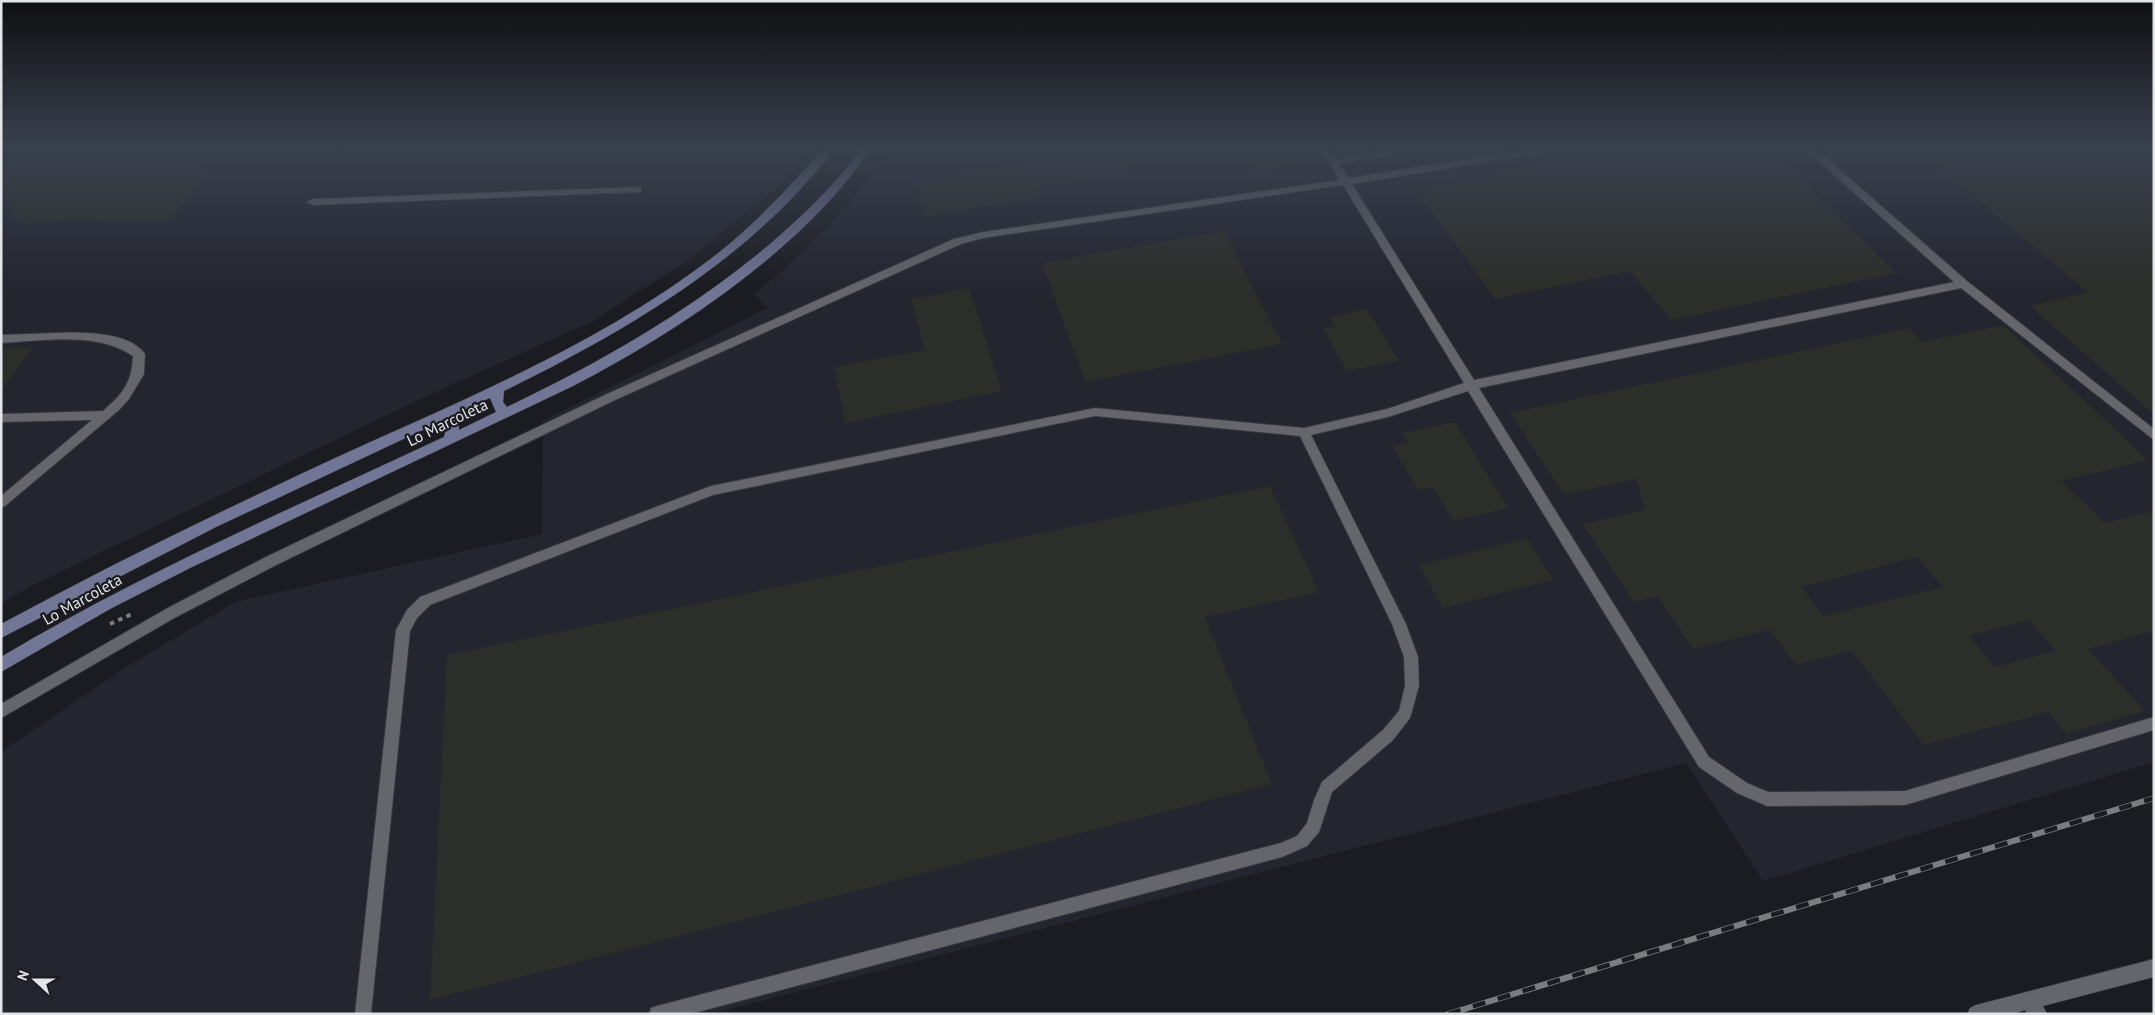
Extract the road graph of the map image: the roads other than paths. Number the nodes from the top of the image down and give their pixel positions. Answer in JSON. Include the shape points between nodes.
{"nodes":[{"id":1,"x":492,"y":195,"type":"edge"},
{"id":2,"x":789,"y":195,"type":"edge"},
{"id":3,"x":827,"y":195,"type":"edge"},
{"id":4,"x":1254,"y":195,"type":"edge"},
{"id":5,"x":1353,"y":195,"type":"edge"},
{"id":6,"x":1863,"y":195,"type":"edge"},
{"id":7,"x":312,"y":202,"type":"dead end"},
{"id":8,"x":1963,"y":284,"type":"junction"},
{"id":9,"x":1,"y":339,"type":"edge"},
{"id":10,"x":1472,"y":386,"type":"junction"},
{"id":11,"x":498,"y":388,"type":"junction"},
{"id":12,"x":445,"y":413,"type":"junction"},
{"id":13,"x":505,"y":413,"type":"junction"},
{"id":14,"x":105,"y":415,"type":"junction"},
{"id":15,"x":1,"y":418,"type":"edge"},
{"id":16,"x":1304,"y":432,"type":"junction"},
{"id":17,"x":2154,"y":436,"type":"edge"},
{"id":18,"x":450,"y":440,"type":"junction"},
{"id":19,"x":1,"y":503,"type":"edge"},
{"id":20,"x":1,"y":632,"type":"edge"},
{"id":21,"x":1,"y":665,"type":"edge"},
{"id":22,"x":1,"y":712,"type":"edge"},
{"id":23,"x":2154,"y":722,"type":"edge"},
{"id":24,"x":2154,"y":968,"type":"edge"},
{"id":25,"x":2034,"y":1007,"type":"edge"},
{"id":26,"x":363,"y":1014,"type":"edge"},
{"id":27,"x":657,"y":1014,"type":"edge"},
{"id":28,"x":1976,"y":1014,"type":"edge"}],
"edges":[{"from":1,"to":7,"type":"lane"},
{"from":2,"to":11,"type":"main road","name":"Lo Marcoleta","via":[[761,225],[704,270],[640,313],[566,355]]},
{"from":3,"to":13,"type":"main road","name":"Lo Marcoleta","via":[[729,283],[664,328],[590,372]]},
{"from":4,"to":22,"type":"lane","via":[[958,241],[611,397],[271,561],[170,613]]},
{"from":5,"to":10,"type":"lane"},
{"from":6,"to":8,"type":"lane"},
{"from":8,"to":10,"type":"lane"},
{"from":8,"to":17,"type":"lane"},
{"from":9,"to":14,"type":"lane","via":[[101,338],[134,348],[140,354],[138,374],[126,396]]},
{"from":10,"to":16,"type":"lane","via":[[1388,413]]},
{"from":10,"to":23,"type":"lane","via":[[1704,762],[1742,788],[1767,798],[1905,798]]},
{"from":11,"to":12,"type":"main road","name":"Lo Marcoleta"},
{"from":11,"to":13,"type":"main road","via":[[496,401]]},
{"from":12,"to":18,"type":"main road","via":[[453,426]]},
{"from":12,"to":20,"type":"main road","name":"Lo Marcoleta","via":[[243,506]]},
{"from":13,"to":18,"type":"main road","name":"Lo Marcoleta"},
{"from":14,"to":15,"type":"lane"},
{"from":14,"to":19,"type":"lane"},
{"from":16,"to":26,"type":"lane","via":[[1095,412],[711,491],[425,601],[403,630]]},
{"from":16,"to":27,"type":"lane","via":[[1399,624],[1411,657],[1412,686],[1405,714],[1388,735],[1327,787],[1314,828],[1302,841],[1282,850]]},
{"from":18,"to":21,"type":"main road","name":"Lo Marcoleta","via":[[148,582]]},
{"from":24,"to":25,"type":"street"},
{"from":25,"to":28,"type":"street"}]}
